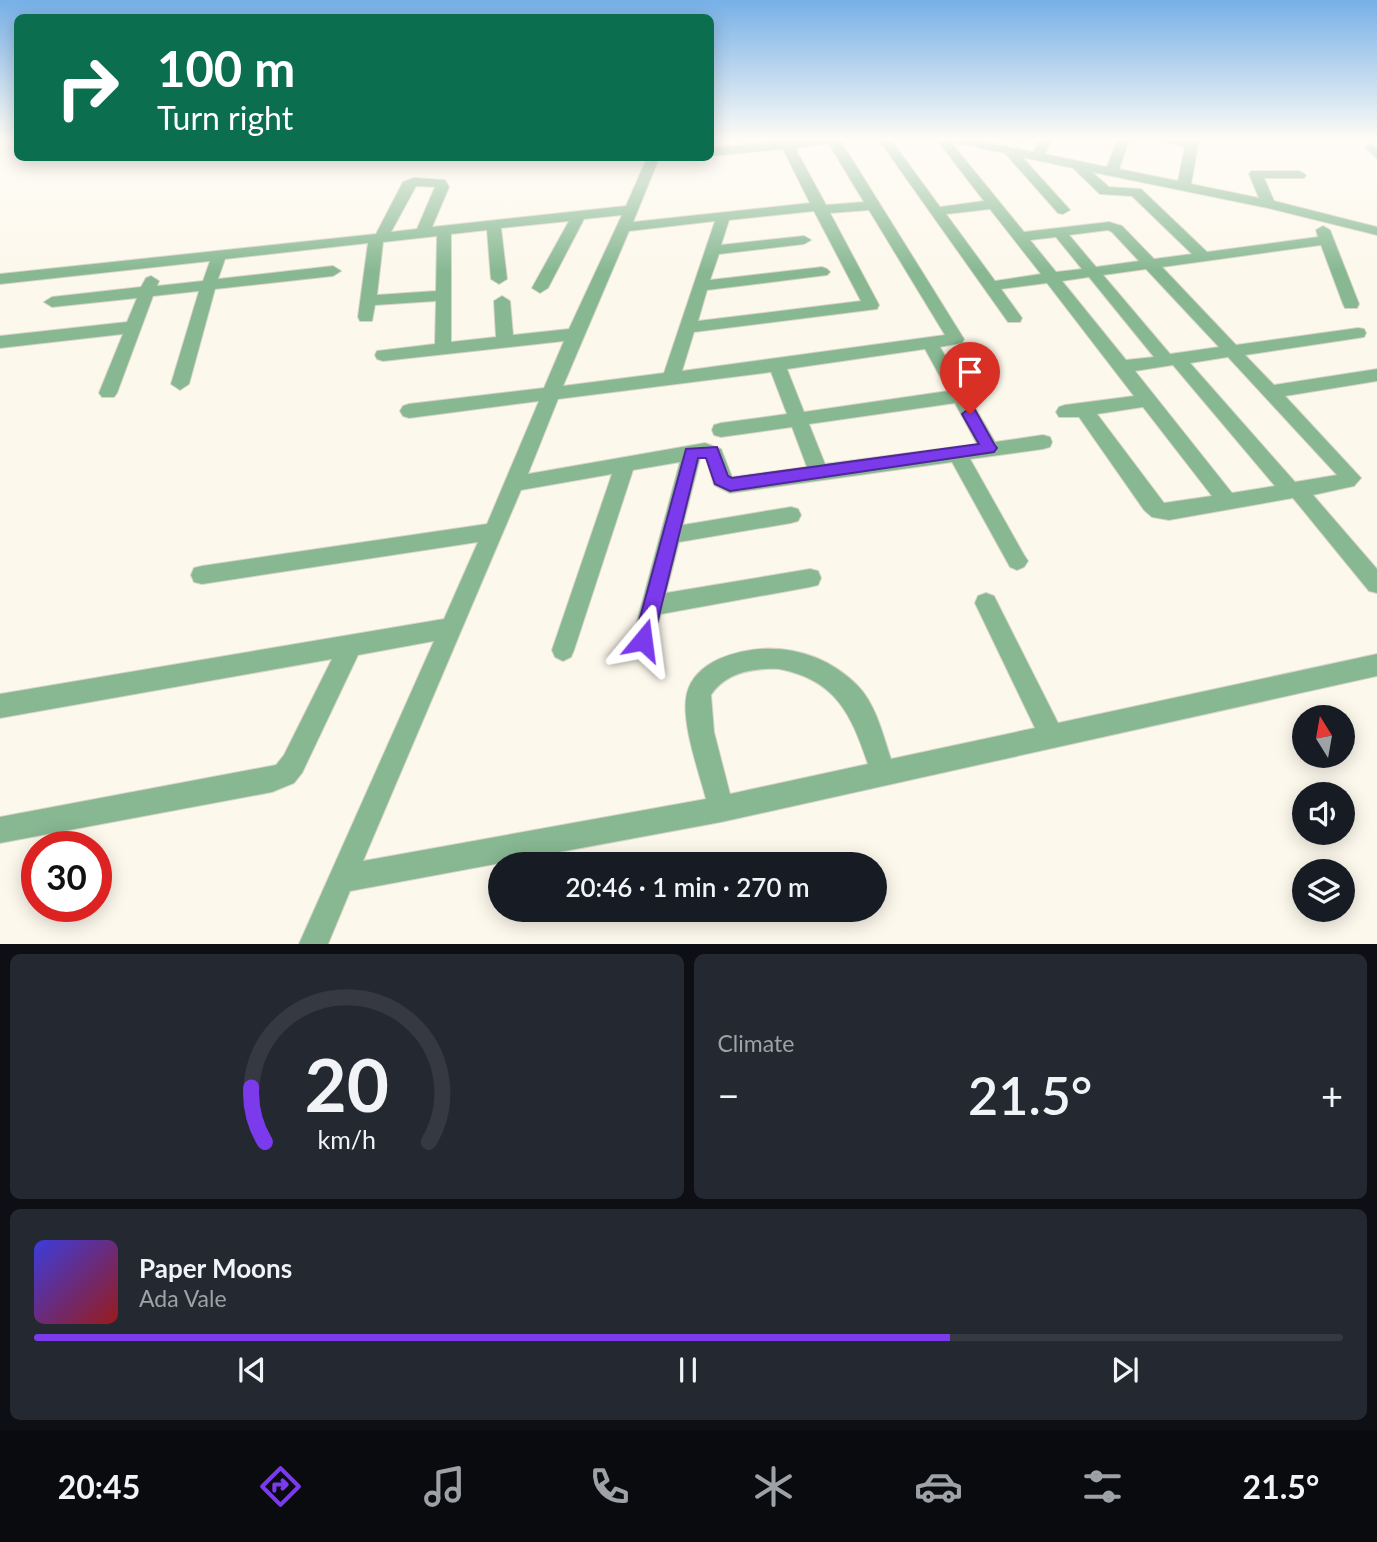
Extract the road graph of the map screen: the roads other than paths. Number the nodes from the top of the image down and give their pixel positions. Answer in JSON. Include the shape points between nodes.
{"nodes":[{"id":1,"x":410,"y":184,"type":"edge"},
{"id":2,"x":441,"y":184,"type":"edge"},
{"id":3,"x":642,"y":184,"type":"edge"},
{"id":4,"x":806,"y":184,"type":"edge"},
{"id":5,"x":861,"y":184,"type":"edge"},
{"id":6,"x":919,"y":184,"type":"edge"},
{"id":7,"x":979,"y":184,"type":"edge"},
{"id":8,"x":1040,"y":184,"type":"edge"},
{"id":9,"x":1098,"y":184,"type":"edge"},
{"id":10,"x":1170,"y":184,"type":"edge"},
{"id":11,"x":1260,"y":184,"type":"edge"},
{"id":12,"x":1184,"y":187,"type":"joint"},
{"id":13,"x":996,"y":204,"type":"junction"},
{"id":14,"x":1268,"y":204,"type":"junction"},
{"id":15,"x":874,"y":205,"type":"junction"},
{"id":16,"x":820,"y":208,"type":"junction"},
{"id":17,"x":1063,"y":210,"type":"dead end"},
{"id":18,"x":939,"y":211,"type":"junction"},
{"id":19,"x":579,"y":216,"type":"junction"},
{"id":20,"x":1318,"y":216,"type":"junction"},
{"id":21,"x":723,"y":217,"type":"junction"},
{"id":22,"x":627,"y":219,"type":"junction"},
{"id":23,"x":494,"y":225,"type":"junction"},
{"id":24,"x":444,"y":230,"type":"junction"},
{"id":25,"x":1377,"y":231,"type":"edge"},
{"id":26,"x":1059,"y":232,"type":"junction"},
{"id":27,"x":422,"y":233,"type":"junction"},
{"id":28,"x":379,"y":237,"type":"junction"},
{"id":29,"x":1021,"y":237,"type":"junction"},
{"id":30,"x":804,"y":240,"type":"dead end"},
{"id":31,"x":1328,"y":240,"type":"junction"},
{"id":32,"x":712,"y":250,"type":"junction"},
{"id":33,"x":220,"y":253,"type":"junction"},
{"id":34,"x":1204,"y":257,"type":"junction"},
{"id":35,"x":159,"y":261,"type":"junction"},
{"id":36,"x":1150,"y":265,"type":"junction"},
{"id":37,"x":333,"y":271,"type":"dead end"},
{"id":38,"x":822,"y":272,"type":"dead end"},
{"id":39,"x":1094,"y":273,"type":"junction"},
{"id":40,"x":0,"y":279,"type":"edge"},
{"id":41,"x":499,"y":279,"type":"dead end"},
{"id":42,"x":1052,"y":279,"type":"junction"},
{"id":43,"x":209,"y":284,"type":"junction"},
{"id":44,"x":701,"y":286,"type":"junction"},
{"id":45,"x":991,"y":286,"type":"junction"},
{"id":46,"x":540,"y":288,"type":"dead end"},
{"id":47,"x":147,"y":291,"type":"junction"},
{"id":48,"x":444,"y":295,"type":"junction"},
{"id":49,"x":502,"y":301,"type":"dead end"},
{"id":50,"x":52,"y":302,"type":"dead end"},
{"id":51,"x":1351,"y":303,"type":"dead end"},
{"id":52,"x":367,"y":309,"type":"joint"},
{"id":53,"x":1014,"y":318,"type":"dead end"},
{"id":54,"x":133,"y":327,"type":"junction"},
{"id":55,"x":687,"y":328,"type":"junction"},
{"id":56,"x":1358,"y":332,"type":"dead end"},
{"id":57,"x":575,"y":334,"type":"junction"},
{"id":58,"x":505,"y":341,"type":"junction"},
{"id":59,"x":0,"y":342,"type":"edge"},
{"id":60,"x":930,"y":344,"type":"junction"},
{"id":61,"x":443,"y":347,"type":"junction"},
{"id":62,"x":1232,"y":351,"type":"junction"},
{"id":63,"x":383,"y":355,"type":"dead end"},
{"id":64,"x":1171,"y":359,"type":"junction"},
{"id":65,"x":777,"y":365,"type":"junction"},
{"id":66,"x":1122,"y":367,"type":"junction"},
{"id":67,"x":1377,"y":374,"type":"edge"},
{"id":68,"x":671,"y":379,"type":"junction"},
{"id":69,"x":180,"y":384,"type":"dead end"},
{"id":70,"x":1271,"y":391,"type":"junction"},
{"id":71,"x":108,"y":393,"type":"dead end"},
{"id":72,"x":551,"y":395,"type":"junction"},
{"id":73,"x":960,"y":396,"type":"junction"},
{"id":74,"x":1148,"y":400,"type":"junction"},
{"id":75,"x":409,"y":411,"type":"dead end"},
{"id":76,"x":799,"y":418,"type":"junction"},
{"id":77,"x":721,"y":430,"type":"dead end"},
{"id":78,"x":1043,"y":442,"type":"dead end"},
{"id":79,"x":989,"y":448,"type":"junction"},
{"id":80,"x":692,"y":453,"type":"junction"},
{"id":81,"x":957,"y":453,"type":"junction"},
{"id":82,"x":625,"y":465,"type":"junction"},
{"id":83,"x":819,"y":472,"type":"junction"},
{"id":84,"x":514,"y":484,"type":"junction"},
{"id":85,"x":1293,"y":489,"type":"junction"},
{"id":86,"x":1227,"y":502,"type":"junction"},
{"id":87,"x":791,"y":515,"type":"dead end"},
{"id":88,"x":493,"y":531,"type":"junction"},
{"id":89,"x":672,"y":535,"type":"junction"},
{"id":90,"x":1017,"y":561,"type":"dead end"},
{"id":91,"x":202,"y":575,"type":"dead end"},
{"id":92,"x":810,"y":578,"type":"dead end"},
{"id":93,"x":1377,"y":584,"type":"edge"},
{"id":94,"x":986,"y":603,"type":"dead end"},
{"id":95,"x":653,"y":605,"type":"junction"},
{"id":96,"x":451,"y":628,"type":"junction"},
{"id":97,"x":643,"y":640,"type":"dead end"},
{"id":98,"x":350,"y":647,"type":"junction"},
{"id":99,"x":563,"y":650,"type":"dead end"},
{"id":100,"x":1377,"y":665,"type":"edge"},
{"id":101,"x":0,"y":706,"type":"edge"},
{"id":102,"x":1052,"y":737,"type":"junction"},
{"id":103,"x":884,"y":773,"type":"junction"},
{"id":104,"x":722,"y":809,"type":"junction"},
{"id":105,"x":0,"y":830,"type":"edge"},
{"id":106,"x":342,"y":879,"type":"junction"},
{"id":107,"x":313,"y":943,"type":"edge"}],
"edges":[{"from":1,"to":28,"type":"street"},
{"from":2,"to":27,"type":"street"},
{"from":3,"to":22,"type":"street"},
{"from":4,"to":16,"type":"street"},
{"from":5,"to":15,"type":"street"},
{"from":6,"to":18,"type":"street"},
{"from":7,"to":13,"type":"street"},
{"from":8,"to":17,"type":"street"},
{"from":9,"to":34,"type":"street","via":[[1105,191],[1136,192]]},
{"from":10,"to":12,"type":"street"},
{"from":11,"to":14,"type":"street"},
{"from":12,"to":14,"type":"street"},
{"from":13,"to":18,"type":"street"},
{"from":13,"to":29,"type":"street"},
{"from":14,"to":20,"type":"street"},
{"from":15,"to":16,"type":"street"},
{"from":15,"to":60,"type":"street","via":[[956,337]]},
{"from":16,"to":21,"type":"street"},
{"from":16,"to":55,"type":"street","via":[[872,304]]},
{"from":18,"to":45,"type":"street"},
{"from":19,"to":22,"type":"street"},
{"from":19,"to":23,"type":"street"},
{"from":19,"to":46,"type":"street"},
{"from":20,"to":25,"type":"street"},
{"from":20,"to":31,"type":"street"},
{"from":21,"to":22,"type":"street"},
{"from":21,"to":32,"type":"street"},
{"from":22,"to":57,"type":"street"},
{"from":23,"to":24,"type":"street"},
{"from":23,"to":41,"type":"street"},
{"from":24,"to":27,"type":"street"},
{"from":24,"to":48,"type":"street"},
{"from":26,"to":29,"type":"street"},
{"from":26,"to":36,"type":"street","via":[[1113,227]]},
{"from":26,"to":39,"type":"street"},
{"from":27,"to":28,"type":"street"},
{"from":28,"to":33,"type":"street"},
{"from":28,"to":52,"type":"street"},
{"from":29,"to":42,"type":"street"},
{"from":30,"to":32,"type":"street"},
{"from":31,"to":34,"type":"street"},
{"from":31,"to":51,"type":"street"},
{"from":32,"to":44,"type":"street"},
{"from":33,"to":35,"type":"street"},
{"from":33,"to":43,"type":"street"},
{"from":34,"to":36,"type":"street"},
{"from":35,"to":40,"type":"street"},
{"from":35,"to":47,"type":"street"},
{"from":36,"to":39,"type":"street"},
{"from":36,"to":62,"type":"street"},
{"from":37,"to":43,"type":"street"},
{"from":38,"to":44,"type":"street"},
{"from":39,"to":42,"type":"street"},
{"from":39,"to":64,"type":"street"},
{"from":42,"to":45,"type":"street"},
{"from":42,"to":66,"type":"street"},
{"from":43,"to":47,"type":"street"},
{"from":43,"to":69,"type":"street"},
{"from":44,"to":55,"type":"street"},
{"from":45,"to":53,"type":"street"},
{"from":47,"to":50,"type":"street"},
{"from":47,"to":54,"type":"street"},
{"from":48,"to":52,"type":"street"},
{"from":48,"to":61,"type":"street"},
{"from":49,"to":58,"type":"street"},
{"from":54,"to":59,"type":"street"},
{"from":54,"to":71,"type":"street"},
{"from":55,"to":68,"type":"street"},
{"from":56,"to":62,"type":"street"},
{"from":57,"to":58,"type":"street"},
{"from":57,"to":72,"type":"street"},
{"from":58,"to":61,"type":"street"},
{"from":60,"to":65,"type":"street"},
{"from":60,"to":73,"type":"street"},
{"from":61,"to":63,"type":"street"},
{"from":62,"to":64,"type":"street"},
{"from":62,"to":70,"type":"street"},
{"from":64,"to":66,"type":"street"},
{"from":64,"to":85,"type":"street"},
{"from":65,"to":68,"type":"street"},
{"from":65,"to":76,"type":"street"},
{"from":66,"to":74,"type":"street"},
{"from":67,"to":70,"type":"street"},
{"from":68,"to":72,"type":"street"},
{"from":70,"to":85,"type":"street","via":[[1351,478]]},
{"from":72,"to":75,"type":"street"},
{"from":72,"to":84,"type":"street"},
{"from":73,"to":76,"type":"street"},
{"from":73,"to":79,"type":"street"},
{"from":74,"to":86,"type":"street"},
{"from":74,"to":86,"type":"street","via":[[1075,411],[1159,510]]},
{"from":76,"to":77,"type":"street"},
{"from":76,"to":83,"type":"street"},
{"from":78,"to":79,"type":"street"},
{"from":79,"to":81,"type":"street"},
{"from":80,"to":82,"type":"street"},
{"from":80,"to":83,"type":"street","via":[[711,451],[724,484]]},
{"from":80,"to":89,"type":"street"},
{"from":81,"to":83,"type":"street"},
{"from":81,"to":90,"type":"street"},
{"from":82,"to":84,"type":"street"},
{"from":82,"to":99,"type":"street"},
{"from":84,"to":88,"type":"street"},
{"from":85,"to":86,"type":"street"},
{"from":85,"to":93,"type":"street"},
{"from":87,"to":89,"type":"street"},
{"from":88,"to":91,"type":"street"},
{"from":88,"to":96,"type":"street"},
{"from":89,"to":95,"type":"street"},
{"from":92,"to":95,"type":"street"},
{"from":94,"to":102,"type":"street"},
{"from":95,"to":97,"type":"street"},
{"from":96,"to":98,"type":"street"},
{"from":96,"to":106,"type":"street"},
{"from":98,"to":101,"type":"street"},
{"from":98,"to":105,"type":"street","via":[[285,774]]},
{"from":100,"to":102,"type":"street"},
{"from":102,"to":103,"type":"street"},
{"from":103,"to":104,"type":"street"},
{"from":103,"to":104,"type":"street","via":[[860,711],[847,692],[796,663],[754,659],[709,678],[698,694]]},
{"from":104,"to":106,"type":"street"},
{"from":106,"to":107,"type":"street"}]}
